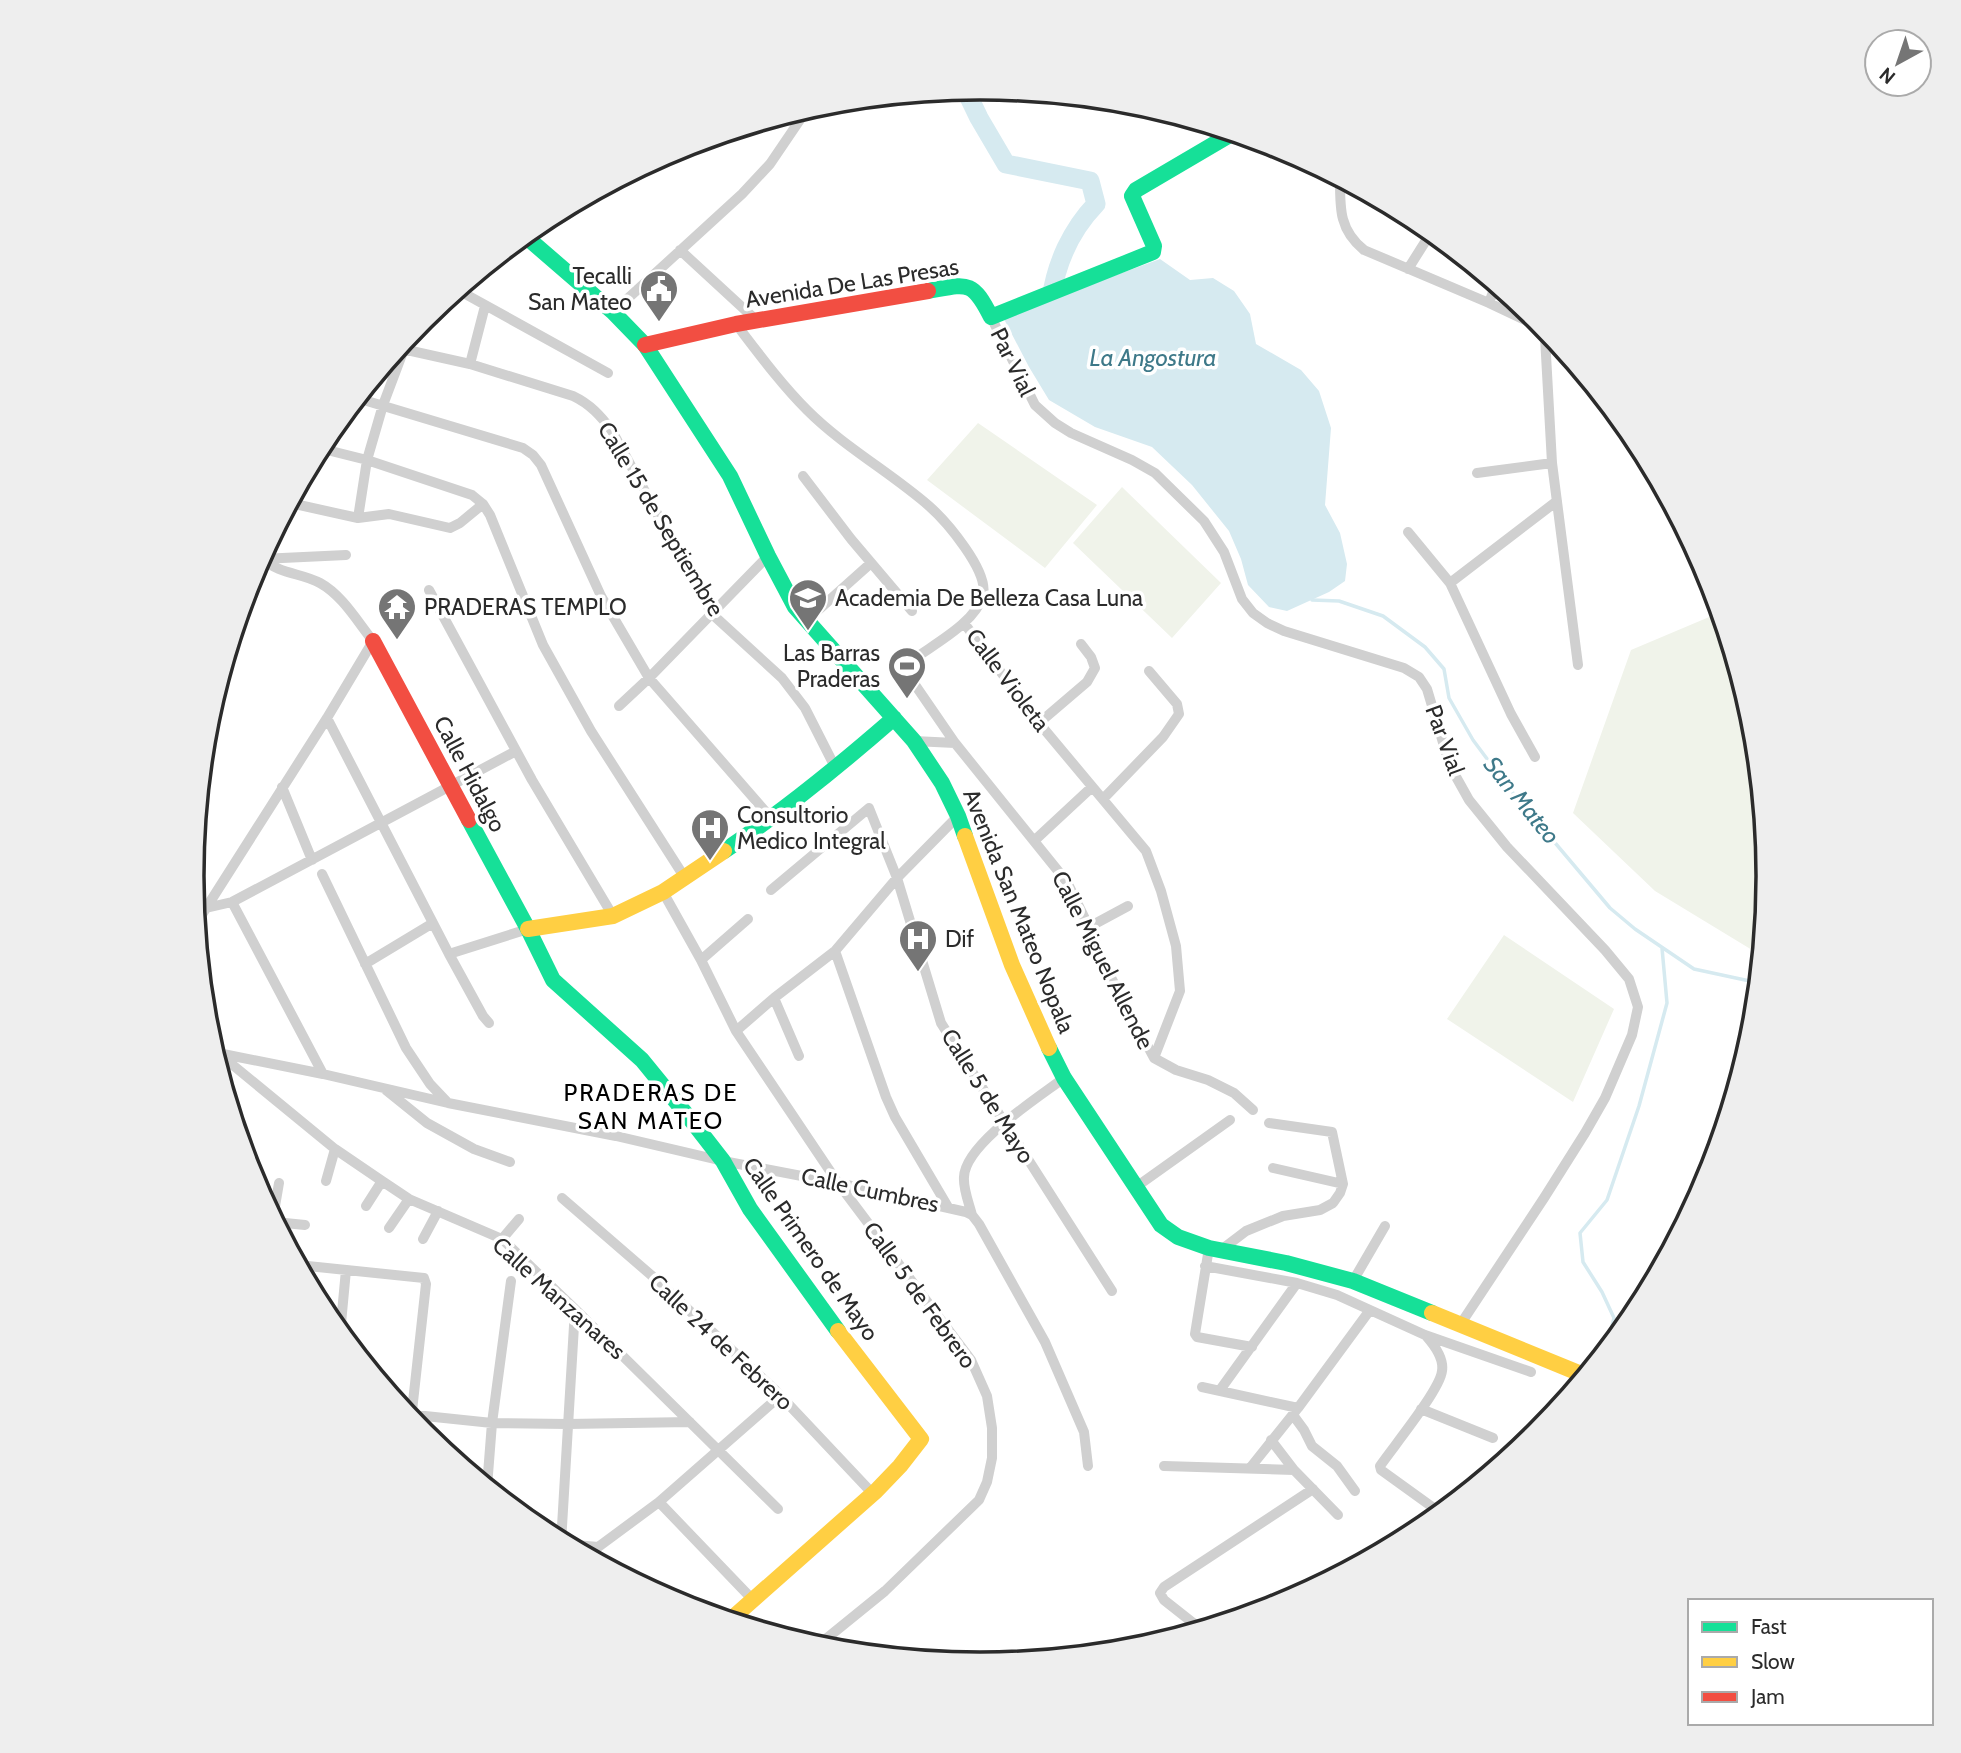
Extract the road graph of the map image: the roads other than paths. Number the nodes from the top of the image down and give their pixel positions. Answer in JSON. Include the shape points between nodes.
{"nodes":[{"id":1,"x":799,"y":122,"type":"edge"},
{"id":2,"x":1223,"y":139,"type":"edge"},
{"id":3,"x":1340,"y":189,"type":"edge"},
{"id":4,"x":1426,"y":241,"type":"edge"},
{"id":5,"x":533,"y":243,"type":"edge"},
{"id":6,"x":680,"y":250,"type":"junction"},
{"id":7,"x":1408,"y":269,"type":"junction"},
{"id":8,"x":1493,"y":293,"type":"edge"},
{"id":9,"x":466,"y":295,"type":"edge"},
{"id":10,"x":1489,"y":303,"type":"junction"},
{"id":11,"x":485,"y":306,"type":"junction"},
{"id":12,"x":613,"y":313,"type":"junction"},
{"id":13,"x":991,"y":317,"type":"junction"},
{"id":14,"x":1520,"y":317,"type":"edge"},
{"id":15,"x":756,"y":320,"type":"junction"},
{"id":16,"x":736,"y":324,"type":"junction"},
{"id":17,"x":1545,"y":344,"type":"edge"},
{"id":18,"x":645,"y":345,"type":"junction"},
{"id":19,"x":409,"y":351,"type":"edge"},
{"id":20,"x":470,"y":364,"type":"junction"},
{"id":21,"x":396,"y":366,"type":"edge"},
{"id":22,"x":608,"y":373,"type":"dead end"},
{"id":23,"x":367,"y":401,"type":"edge"},
{"id":24,"x":383,"y":405,"type":"junction"},
{"id":25,"x":331,"y":451,"type":"edge"},
{"id":26,"x":367,"y":460,"type":"junction"},
{"id":27,"x":1552,"y":463,"type":"junction"},
{"id":28,"x":1478,"y":473,"type":"dead end"},
{"id":29,"x":803,"y":476,"type":"dead end"},
{"id":30,"x":1557,"y":501,"type":"junction"},
{"id":31,"x":483,"y":504,"type":"junction"},
{"id":32,"x":299,"y":505,"type":"edge"},
{"id":33,"x":358,"y":518,"type":"junction"},
{"id":34,"x":1408,"y":532,"type":"dead end"},
{"id":35,"x":346,"y":555,"type":"dead end"},
{"id":36,"x":768,"y":556,"type":"junction"},
{"id":37,"x":272,"y":559,"type":"edge"},
{"id":38,"x":871,"y":563,"type":"junction"},
{"id":39,"x":270,"y":564,"type":"edge"},
{"id":40,"x":1450,"y":583,"type":"junction"},
{"id":41,"x":429,"y":590,"type":"dead end"},
{"id":42,"x":912,"y":611,"type":"dead end"},
{"id":43,"x":712,"y":614,"type":"junction"},
{"id":44,"x":806,"y":621,"type":"junction"},
{"id":45,"x":964,"y":623,"type":"junction"},
{"id":46,"x":373,"y":641,"type":"junction"},
{"id":47,"x":1081,"y":644,"type":"dead end"},
{"id":48,"x":1578,"y":665,"type":"dead end"},
{"id":49,"x":1149,"y":671,"type":"dead end"},
{"id":50,"x":649,"y":678,"type":"junction"},
{"id":51,"x":619,"y":706,"type":"dead end"},
{"id":52,"x":327,"y":718,"type":"junction"},
{"id":53,"x":894,"y":718,"type":"junction"},
{"id":54,"x":1039,"y":723,"type":"junction"},
{"id":55,"x":914,"y":741,"type":"junction"},
{"id":56,"x":955,"y":743,"type":"junction"},
{"id":57,"x":516,"y":751,"type":"junction"},
{"id":58,"x":1535,"y":757,"type":"dead end"},
{"id":59,"x":836,"y":769,"type":"junction"},
{"id":60,"x":451,"y":786,"type":"junction"},
{"id":61,"x":282,"y":787,"type":"junction"},
{"id":62,"x":1092,"y":788,"type":"junction"},
{"id":63,"x":1103,"y":799,"type":"junction"},
{"id":64,"x":958,"y":816,"type":"junction"},
{"id":65,"x":772,"y":820,"type":"junction"},
{"id":66,"x":380,"y":823,"type":"junction"},
{"id":67,"x":1035,"y":840,"type":"junction"},
{"id":68,"x":312,"y":860,"type":"junction"},
{"id":69,"x":323,"y":874,"type":"dead end"},
{"id":70,"x":685,"y":878,"type":"junction"},
{"id":71,"x":897,"y":878,"type":"junction"},
{"id":72,"x":771,"y":890,"type":"dead end"},
{"id":73,"x":663,"y":892,"type":"junction"},
{"id":74,"x":232,"y":902,"type":"junction"},
{"id":75,"x":1128,"y":906,"type":"dead end"},
{"id":76,"x":206,"y":908,"type":"joint"},
{"id":77,"x":613,"y":916,"type":"junction"},
{"id":78,"x":748,"y":919,"type":"dead end"},
{"id":79,"x":433,"y":923,"type":"junction"},
{"id":80,"x":1089,"y":927,"type":"junction"},
{"id":81,"x":528,"y":929,"type":"junction"},
{"id":82,"x":835,"y":951,"type":"junction"},
{"id":83,"x":449,"y":954,"type":"junction"},
{"id":84,"x":701,"y":960,"type":"junction"},
{"id":85,"x":365,"y":964,"type":"junction"},
{"id":86,"x":774,"y":998,"type":"junction"},
{"id":87,"x":489,"y":1023,"type":"dead end"},
{"id":88,"x":736,"y":1031,"type":"junction"},
{"id":89,"x":224,"y":1052,"type":"edge"},
{"id":90,"x":799,"y":1056,"type":"dead end"},
{"id":91,"x":1154,"y":1058,"type":"junction"},
{"id":92,"x":226,"y":1059,"type":"edge"},
{"id":93,"x":323,"y":1074,"type":"junction"},
{"id":94,"x":1064,"y":1078,"type":"junction"},
{"id":95,"x":384,"y":1088,"type":"junction"},
{"id":96,"x":448,"y":1103,"type":"junction"},
{"id":97,"x":1253,"y":1110,"type":"dead end"},
{"id":98,"x":1230,"y":1120,"type":"dead end"},
{"id":99,"x":1004,"y":1122,"type":"junction"},
{"id":100,"x":1269,"y":1123,"type":"dead end"},
{"id":101,"x":335,"y":1149,"type":"junction"},
{"id":102,"x":723,"y":1161,"type":"junction"},
{"id":103,"x":510,"y":1162,"type":"dead end"},
{"id":104,"x":1273,"y":1168,"type":"dead end"},
{"id":105,"x":326,"y":1181,"type":"dead end"},
{"id":106,"x":382,"y":1181,"type":"junction"},
{"id":107,"x":279,"y":1183,"type":"dead end"},
{"id":108,"x":838,"y":1183,"type":"junction"},
{"id":109,"x":1343,"y":1184,"type":"junction"},
{"id":110,"x":1136,"y":1188,"type":"junction"},
{"id":111,"x":562,"y":1198,"type":"dead end"},
{"id":112,"x":410,"y":1199,"type":"junction"},
{"id":113,"x":276,"y":1203,"type":"edge"},
{"id":114,"x":366,"y":1206,"type":"dead end"},
{"id":115,"x":948,"y":1207,"type":"junction"},
{"id":116,"x":438,"y":1212,"type":"junction"},
{"id":117,"x":972,"y":1215,"type":"junction"},
{"id":118,"x":519,"y":1219,"type":"dead end"},
{"id":119,"x":285,"y":1222,"type":"edge"},
{"id":120,"x":305,"y":1225,"type":"dead end"},
{"id":121,"x":1385,"y":1226,"type":"dead end"},
{"id":122,"x":389,"y":1228,"type":"dead end"},
{"id":123,"x":423,"y":1239,"type":"dead end"},
{"id":124,"x":502,"y":1239,"type":"junction"},
{"id":125,"x":1215,"y":1249,"type":"junction"},
{"id":126,"x":309,"y":1266,"type":"edge"},
{"id":127,"x":1205,"y":1266,"type":"junction"},
{"id":128,"x":346,"y":1270,"type":"junction"},
{"id":129,"x":511,"y":1281,"type":"dead end"},
{"id":130,"x":1353,"y":1281,"type":"junction"},
{"id":131,"x":1297,"y":1283,"type":"junction"},
{"id":132,"x":1112,"y":1291,"type":"dead end"},
{"id":133,"x":575,"y":1309,"type":"junction"},
{"id":134,"x":1370,"y":1310,"type":"junction"},
{"id":135,"x":342,"y":1317,"type":"edge"},
{"id":136,"x":1460,"y":1325,"type":"junction"},
{"id":137,"x":1425,"y":1335,"type":"junction"},
{"id":138,"x":1252,"y":1347,"type":"junction"},
{"id":139,"x":1531,"y":1372,"type":"dead end"},
{"id":140,"x":1578,"y":1373,"type":"edge"},
{"id":141,"x":1202,"y":1387,"type":"dead end"},
{"id":142,"x":1220,"y":1390,"type":"junction"},
{"id":143,"x":780,"y":1396,"type":"junction"},
{"id":144,"x":410,"y":1404,"type":"edge"},
{"id":145,"x":1421,"y":1409,"type":"junction"},
{"id":146,"x":1295,"y":1411,"type":"junction"},
{"id":147,"x":423,"y":1417,"type":"edge"},
{"id":148,"x":690,"y":1422,"type":"junction"},
{"id":149,"x":492,"y":1423,"type":"junction"},
{"id":150,"x":568,"y":1424,"type":"junction"},
{"id":151,"x":1493,"y":1438,"type":"dead end"},
{"id":152,"x":1271,"y":1440,"type":"junction"},
{"id":153,"x":718,"y":1450,"type":"junction"},
{"id":154,"x":1088,"y":1466,"type":"dead end"},
{"id":155,"x":1164,"y":1466,"type":"dead end"},
{"id":156,"x":1250,"y":1468,"type":"junction"},
{"id":157,"x":1294,"y":1470,"type":"junction"},
{"id":158,"x":488,"y":1476,"type":"edge"},
{"id":159,"x":1313,"y":1489,"type":"junction"},
{"id":160,"x":1355,"y":1491,"type":"dead end"},
{"id":161,"x":873,"y":1494,"type":"junction"},
{"id":162,"x":659,"y":1502,"type":"junction"},
{"id":163,"x":1433,"y":1507,"type":"edge"},
{"id":164,"x":778,"y":1509,"type":"dead end"},
{"id":165,"x":1338,"y":1516,"type":"dead end"},
{"id":166,"x":563,"y":1531,"type":"edge"},
{"id":167,"x":587,"y":1546,"type":"edge"},
{"id":168,"x":598,"y":1547,"type":"junction"},
{"id":169,"x":594,"y":1550,"type":"edge"},
{"id":170,"x":753,"y":1600,"type":"junction"},
{"id":171,"x":737,"y":1614,"type":"edge"},
{"id":172,"x":1194,"y":1623,"type":"edge"},
{"id":173,"x":827,"y":1638,"type":"edge"}],
"edges":[{"from":1,"to":6,"type":"street","via":[[770,164]]},
{"from":2,"to":13,"type":"main road","via":[[1132,196],[1153,252]]},
{"from":3,"to":7,"type":"street","via":[[1345,229],[1353,241]]},
{"from":4,"to":7,"type":"street"},
{"from":5,"to":12,"type":"main road","name":"Avenida San Mateo Nopala"},
{"from":6,"to":12,"type":"street"},
{"from":6,"to":15,"type":"street"},
{"from":7,"to":10,"type":"street"},
{"from":8,"to":10,"type":"street"},
{"from":9,"to":11,"type":"street"},
{"from":10,"to":14,"type":"street"},
{"from":11,"to":20,"type":"street"},
{"from":11,"to":22,"type":"street"},
{"from":12,"to":18,"type":"main road","name":"Avenida San Mateo Nopala"},
{"from":13,"to":15,"type":"main road","name":"Avenida De Las Presas","via":[[977,292],[961,285]]},
{"from":13,"to":136,"type":"street","name":"Par Vial","via":[[1035,405],[1071,433],[1155,473],[1181,497],[1224,552],[1242,599],[1253,613],[1283,631],[1404,668],[1419,677],[1427,689],[1450,765],[1469,800],[1629,979],[1638,1007],[1632,1035],[1605,1098]]},
{"from":15,"to":16,"type":"main road","name":"Avenida De Las Presas"},
{"from":16,"to":18,"type":"main road","name":"Avenida De Las Presas"},
{"from":16,"to":45,"type":"street","name":"Calle Violeta","via":[[809,412],[930,507],[961,541],[979,570],[984,592]]},
{"from":17,"to":27,"type":"street"},
{"from":18,"to":36,"type":"main road","name":"Avenida San Mateo Nopala","via":[[730,476]]},
{"from":19,"to":20,"type":"street"},
{"from":20,"to":43,"type":"street","name":"Calle 15 de Septiembre","via":[[586,402],[612,430]]},
{"from":21,"to":24,"type":"street"},
{"from":23,"to":24,"type":"street"},
{"from":24,"to":26,"type":"street"},
{"from":24,"to":50,"type":"street","via":[[533,455],[601,596]]},
{"from":25,"to":26,"type":"street"},
{"from":26,"to":31,"type":"street","via":[[472,495]]},
{"from":26,"to":33,"type":"street"},
{"from":27,"to":28,"type":"street"},
{"from":27,"to":30,"type":"street"},
{"from":29,"to":38,"type":"street"},
{"from":30,"to":40,"type":"street"},
{"from":30,"to":48,"type":"street"},
{"from":31,"to":33,"type":"street","via":[[450,528],[389,514]]},
{"from":31,"to":70,"type":"street","via":[[543,645],[591,731]]},
{"from":32,"to":33,"type":"street"},
{"from":34,"to":40,"type":"street"},
{"from":35,"to":37,"type":"street"},
{"from":36,"to":43,"type":"street"},
{"from":36,"to":44,"type":"main road","name":"Avenida San Mateo Nopala"},
{"from":38,"to":42,"type":"street"},
{"from":38,"to":44,"type":"street"},
{"from":39,"to":46,"type":"street","via":[[328,588]]},
{"from":40,"to":58,"type":"street"},
{"from":41,"to":57,"type":"street"},
{"from":43,"to":50,"type":"street"},
{"from":43,"to":59,"type":"street","name":"Calle 15 de Septiembre","via":[[782,678],[805,708]]},
{"from":44,"to":53,"type":"main road","name":"Avenida San Mateo Nopala"},
{"from":45,"to":54,"type":"street","name":"Calle Violeta"},
{"from":45,"to":56,"type":"street","name":"Calle Miguel Allende","via":[[909,666],[909,676]]},
{"from":46,"to":52,"type":"street"},
{"from":46,"to":60,"type":"main road","name":"Calle Hidalgo"},
{"from":47,"to":54,"type":"street","via":[[1095,668],[1087,682]]},
{"from":49,"to":63,"type":"street","via":[[1177,704],[1178,714],[1163,737]]},
{"from":50,"to":51,"type":"street"},
{"from":50,"to":65,"type":"street"},
{"from":52,"to":61,"type":"street"},
{"from":52,"to":66,"type":"street"},
{"from":53,"to":55,"type":"main road","name":"Avenida San Mateo Nopala"},
{"from":53,"to":59,"type":"main road"},
{"from":54,"to":62,"type":"street","name":"Calle Violeta"},
{"from":55,"to":56,"type":"street"},
{"from":55,"to":64,"type":"main road","name":"Avenida San Mateo Nopala"},
{"from":56,"to":67,"type":"street","name":"Calle Miguel Allende"},
{"from":57,"to":60,"type":"street"},
{"from":57,"to":77,"type":"street"},
{"from":59,"to":65,"type":"main road"},
{"from":60,"to":66,"type":"street"},
{"from":60,"to":81,"type":"main road","name":"Calle Hidalgo"},
{"from":61,"to":68,"type":"street"},
{"from":61,"to":76,"type":"street"},
{"from":62,"to":63,"type":"street","name":"Calle Violeta"},
{"from":62,"to":67,"type":"street"},
{"from":63,"to":91,"type":"street","name":"Calle Violeta","via":[[1146,851],[1176,946],[1180,991]]},
{"from":64,"to":71,"type":"street"},
{"from":64,"to":94,"type":"main road","name":"Avenida San Mateo Nopala","via":[[1032,1016]]},
{"from":65,"to":70,"type":"main road"},
{"from":66,"to":68,"type":"street"},
{"from":66,"to":79,"type":"street"},
{"from":67,"to":80,"type":"street","name":"Calle Miguel Allende","via":[[1067,882]]},
{"from":68,"to":74,"type":"street"},
{"from":69,"to":85,"type":"street"},
{"from":70,"to":73,"type":"main road"},
{"from":71,"to":72,"type":"street","name":"Calle 5 de Mayo","via":[[869,808]]},
{"from":71,"to":82,"type":"street"},
{"from":71,"to":99,"type":"street","name":"Calle 5 de Mayo","via":[[941,1023]]},
{"from":73,"to":77,"type":"main road"},
{"from":73,"to":84,"type":"street","name":"Calle 5 de Febrero"},
{"from":74,"to":76,"type":"street"},
{"from":74,"to":93,"type":"street"},
{"from":75,"to":80,"type":"street"},
{"from":77,"to":81,"type":"main road"},
{"from":78,"to":84,"type":"street"},
{"from":79,"to":83,"type":"street"},
{"from":79,"to":85,"type":"street"},
{"from":80,"to":91,"type":"street","name":"Calle Miguel Allende"},
{"from":81,"to":83,"type":"street"},
{"from":81,"to":102,"type":"main road","name":"Calle Primero de Mayo","via":[[553,980],[642,1060]]},
{"from":82,"to":86,"type":"street"},
{"from":82,"to":115,"type":"street","via":[[886,1097]]},
{"from":83,"to":87,"type":"street"},
{"from":84,"to":88,"type":"street","name":"Calle 5 de Febrero"},
{"from":85,"to":96,"type":"street","via":[[406,1048]]},
{"from":86,"to":88,"type":"street"},
{"from":86,"to":90,"type":"street"},
{"from":88,"to":108,"type":"street","name":"Calle 5 de Febrero"},
{"from":89,"to":93,"type":"street","name":"Calle Cumbres"},
{"from":91,"to":97,"type":"street","name":"Calle Miguel Allende","via":[[1234,1093]]},
{"from":92,"to":101,"type":"street","name":"Calle Manzanares"},
{"from":93,"to":95,"type":"street","name":"Calle Cumbres"},
{"from":94,"to":99,"type":"street","name":"Calle Cumbres"},
{"from":94,"to":110,"type":"main road","name":"Avenida San Mateo Nopala"},
{"from":95,"to":96,"type":"street","name":"Calle Cumbres"},
{"from":95,"to":103,"type":"street","via":[[427,1123],[474,1149]]},
{"from":96,"to":102,"type":"street","name":"Calle Cumbres"},
{"from":98,"to":110,"type":"street"},
{"from":99,"to":117,"type":"street","name":"Calle Cumbres","via":[[966,1166]]},
{"from":99,"to":132,"type":"street","name":"Calle 5 de Mayo"},
{"from":100,"to":109,"type":"street","via":[[1332,1132]]},
{"from":101,"to":105,"type":"street"},
{"from":101,"to":106,"type":"street","name":"Calle Manzanares"},
{"from":102,"to":108,"type":"street","name":"Calle Cumbres"},
{"from":102,"to":161,"type":"main road","name":"Calle Primero de Mayo","via":[[750,1209],[826,1316],[921,1439]]},
{"from":104,"to":109,"type":"street"},
{"from":106,"to":112,"type":"street","name":"Calle Manzanares"},
{"from":106,"to":114,"type":"street"},
{"from":107,"to":113,"type":"street"},
{"from":108,"to":115,"type":"street","name":"Calle Cumbres"},
{"from":108,"to":173,"type":"street","name":"Calle 5 de Febrero","via":[[971,1360],[987,1396],[992,1458],[979,1500],[885,1591]]},
{"from":109,"to":125,"type":"street","via":[[1333,1203],[1320,1210],[1283,1216]]},
{"from":110,"to":125,"type":"main road","name":"Avenida San Mateo Nopala","via":[[1161,1224],[1178,1237]]},
{"from":111,"to":143,"type":"street","name":"Calle 24 de Febrero"},
{"from":112,"to":116,"type":"street","name":"Calle Manzanares"},
{"from":112,"to":122,"type":"street"},
{"from":115,"to":117,"type":"street","name":"Calle Cumbres"},
{"from":116,"to":123,"type":"street"},
{"from":116,"to":124,"type":"street","name":"Calle Manzanares"},
{"from":117,"to":154,"type":"street","via":[[1045,1342],[1084,1432]]},
{"from":118,"to":124,"type":"street"},
{"from":119,"to":120,"type":"street"},
{"from":121,"to":130,"type":"street"},
{"from":124,"to":133,"type":"street","name":"Calle Manzanares"},
{"from":125,"to":127,"type":"street"},
{"from":125,"to":130,"type":"main road","name":"Avenida San Mateo Nopala"},
{"from":126,"to":128,"type":"street"},
{"from":127,"to":131,"type":"street"},
{"from":127,"to":138,"type":"street","via":[[1195,1334]]},
{"from":128,"to":135,"type":"street"},
{"from":128,"to":144,"type":"street","via":[[424,1278]]},
{"from":129,"to":149,"type":"street"},
{"from":130,"to":136,"type":"main road","name":"Avenida San Mateo Nopala"},
{"from":131,"to":134,"type":"street"},
{"from":131,"to":138,"type":"street"},
{"from":133,"to":148,"type":"street","name":"Calle Manzanares"},
{"from":133,"to":150,"type":"street"},
{"from":134,"to":137,"type":"street"},
{"from":134,"to":146,"type":"street"},
{"from":136,"to":140,"type":"main road","name":"Avenida San Mateo Nopala"},
{"from":137,"to":139,"type":"street"},
{"from":137,"to":145,"type":"street","via":[[1436,1348],[1443,1369]]},
{"from":138,"to":142,"type":"street"},
{"from":141,"to":142,"type":"street"},
{"from":142,"to":146,"type":"street"},
{"from":143,"to":153,"type":"street"},
{"from":143,"to":161,"type":"street","name":"Calle 24 de Febrero"},
{"from":145,"to":151,"type":"street"},
{"from":145,"to":163,"type":"street","via":[[1380,1466]]},
{"from":146,"to":152,"type":"street"},
{"from":146,"to":160,"type":"street","via":[[1312,1446],[1337,1466]]},
{"from":147,"to":149,"type":"street"},
{"from":148,"to":150,"type":"street"},
{"from":148,"to":153,"type":"street","name":"Calle Manzanares"},
{"from":149,"to":150,"type":"street"},
{"from":149,"to":158,"type":"street"},
{"from":150,"to":166,"type":"street"},
{"from":152,"to":156,"type":"street"},
{"from":152,"to":157,"type":"street"},
{"from":153,"to":162,"type":"street"},
{"from":153,"to":164,"type":"street","name":"Calle Manzanares"},
{"from":155,"to":156,"type":"street"},
{"from":156,"to":157,"type":"street"},
{"from":157,"to":159,"type":"street"},
{"from":159,"to":165,"type":"street"},
{"from":159,"to":172,"type":"street","via":[[1164,1587],[1160,1593],[1164,1600]]},
{"from":161,"to":170,"type":"main road"},
{"from":162,"to":168,"type":"street"},
{"from":162,"to":170,"type":"street"},
{"from":167,"to":168,"type":"street"},
{"from":168,"to":169,"type":"street"},
{"from":170,"to":171,"type":"main road"}]}
